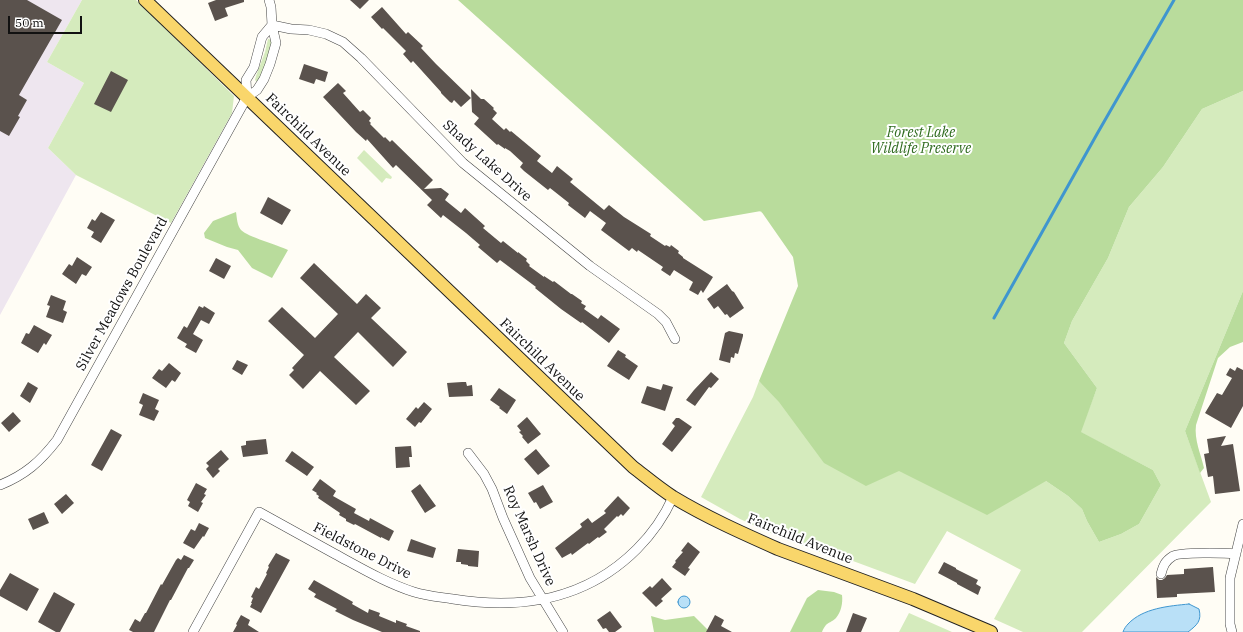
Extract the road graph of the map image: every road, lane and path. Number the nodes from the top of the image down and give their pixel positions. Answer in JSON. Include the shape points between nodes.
{"nodes":[{"id":1,"x":145,"y":0,"type":"edge"},
{"id":2,"x":269,"y":0,"type":"edge"},
{"id":3,"x":272,"y":25,"type":"junction"},
{"id":4,"x":247,"y":97,"type":"junction"},
{"id":5,"x":675,"y":339,"type":"dead end"},
{"id":6,"x":468,"y":453,"type":"dead end"},
{"id":7,"x":0,"y":485,"type":"edge"},
{"id":8,"x":673,"y":496,"type":"junction"},
{"id":9,"x":1243,"y":524,"type":"edge"},
{"id":10,"x":1236,"y":554,"type":"junction"},
{"id":11,"x":1161,"y":574,"type":"dead end"},
{"id":12,"x":542,"y":599,"type":"junction"},
{"id":13,"x":193,"y":632,"type":"edge"},
{"id":14,"x":563,"y":632,"type":"edge"},
{"id":15,"x":991,"y":632,"type":"edge"},
{"id":16,"x":1232,"y":632,"type":"edge"}],
"edges":[{"from":1,"to":4,"type":"main road","name":"Fairchild Avenue"},
{"from":2,"to":3,"type":"street"},
{"from":3,"to":4,"type":"street","via":[[262,38],[254,67],[246,80]]},
{"from":3,"to":4,"type":"street","via":[[276,43],[270,64],[264,79]]},
{"from":3,"to":5,"type":"street","name":"Shady Lake Drive","via":[[326,34],[343,42],[464,163],[590,266],[658,314],[666,322]]},
{"from":4,"to":7,"type":"street","name":"Silver Meadows Boulevard","via":[[57,440],[34,465],[15,479]]},
{"from":4,"to":8,"type":"main road","name":"Fairchild Avenue","via":[[633,467]]},
{"from":6,"to":12,"type":"street","name":"Roy Marsh Drive","via":[[478,464],[492,489],[517,551]]},
{"from":8,"to":12,"type":"street","name":"Fieldstone Drive","via":[[666,513],[654,530],[614,569],[587,585],[561,596]]},
{"from":8,"to":15,"type":"main road","name":"Fairchild Avenue","via":[[722,523],[778,549],[913,598]]},
{"from":9,"to":10,"type":"street"},
{"from":10,"to":11,"type":"street","via":[[1174,556],[1164,564]]},
{"from":10,"to":16,"type":"street","via":[[1230,580]]},
{"from":12,"to":13,"type":"street","name":"Fieldstone Drive","via":[[524,602],[477,602],[415,592],[354,565],[259,512]]},
{"from":12,"to":14,"type":"street","name":"Roy Marsh Drive"}]}
